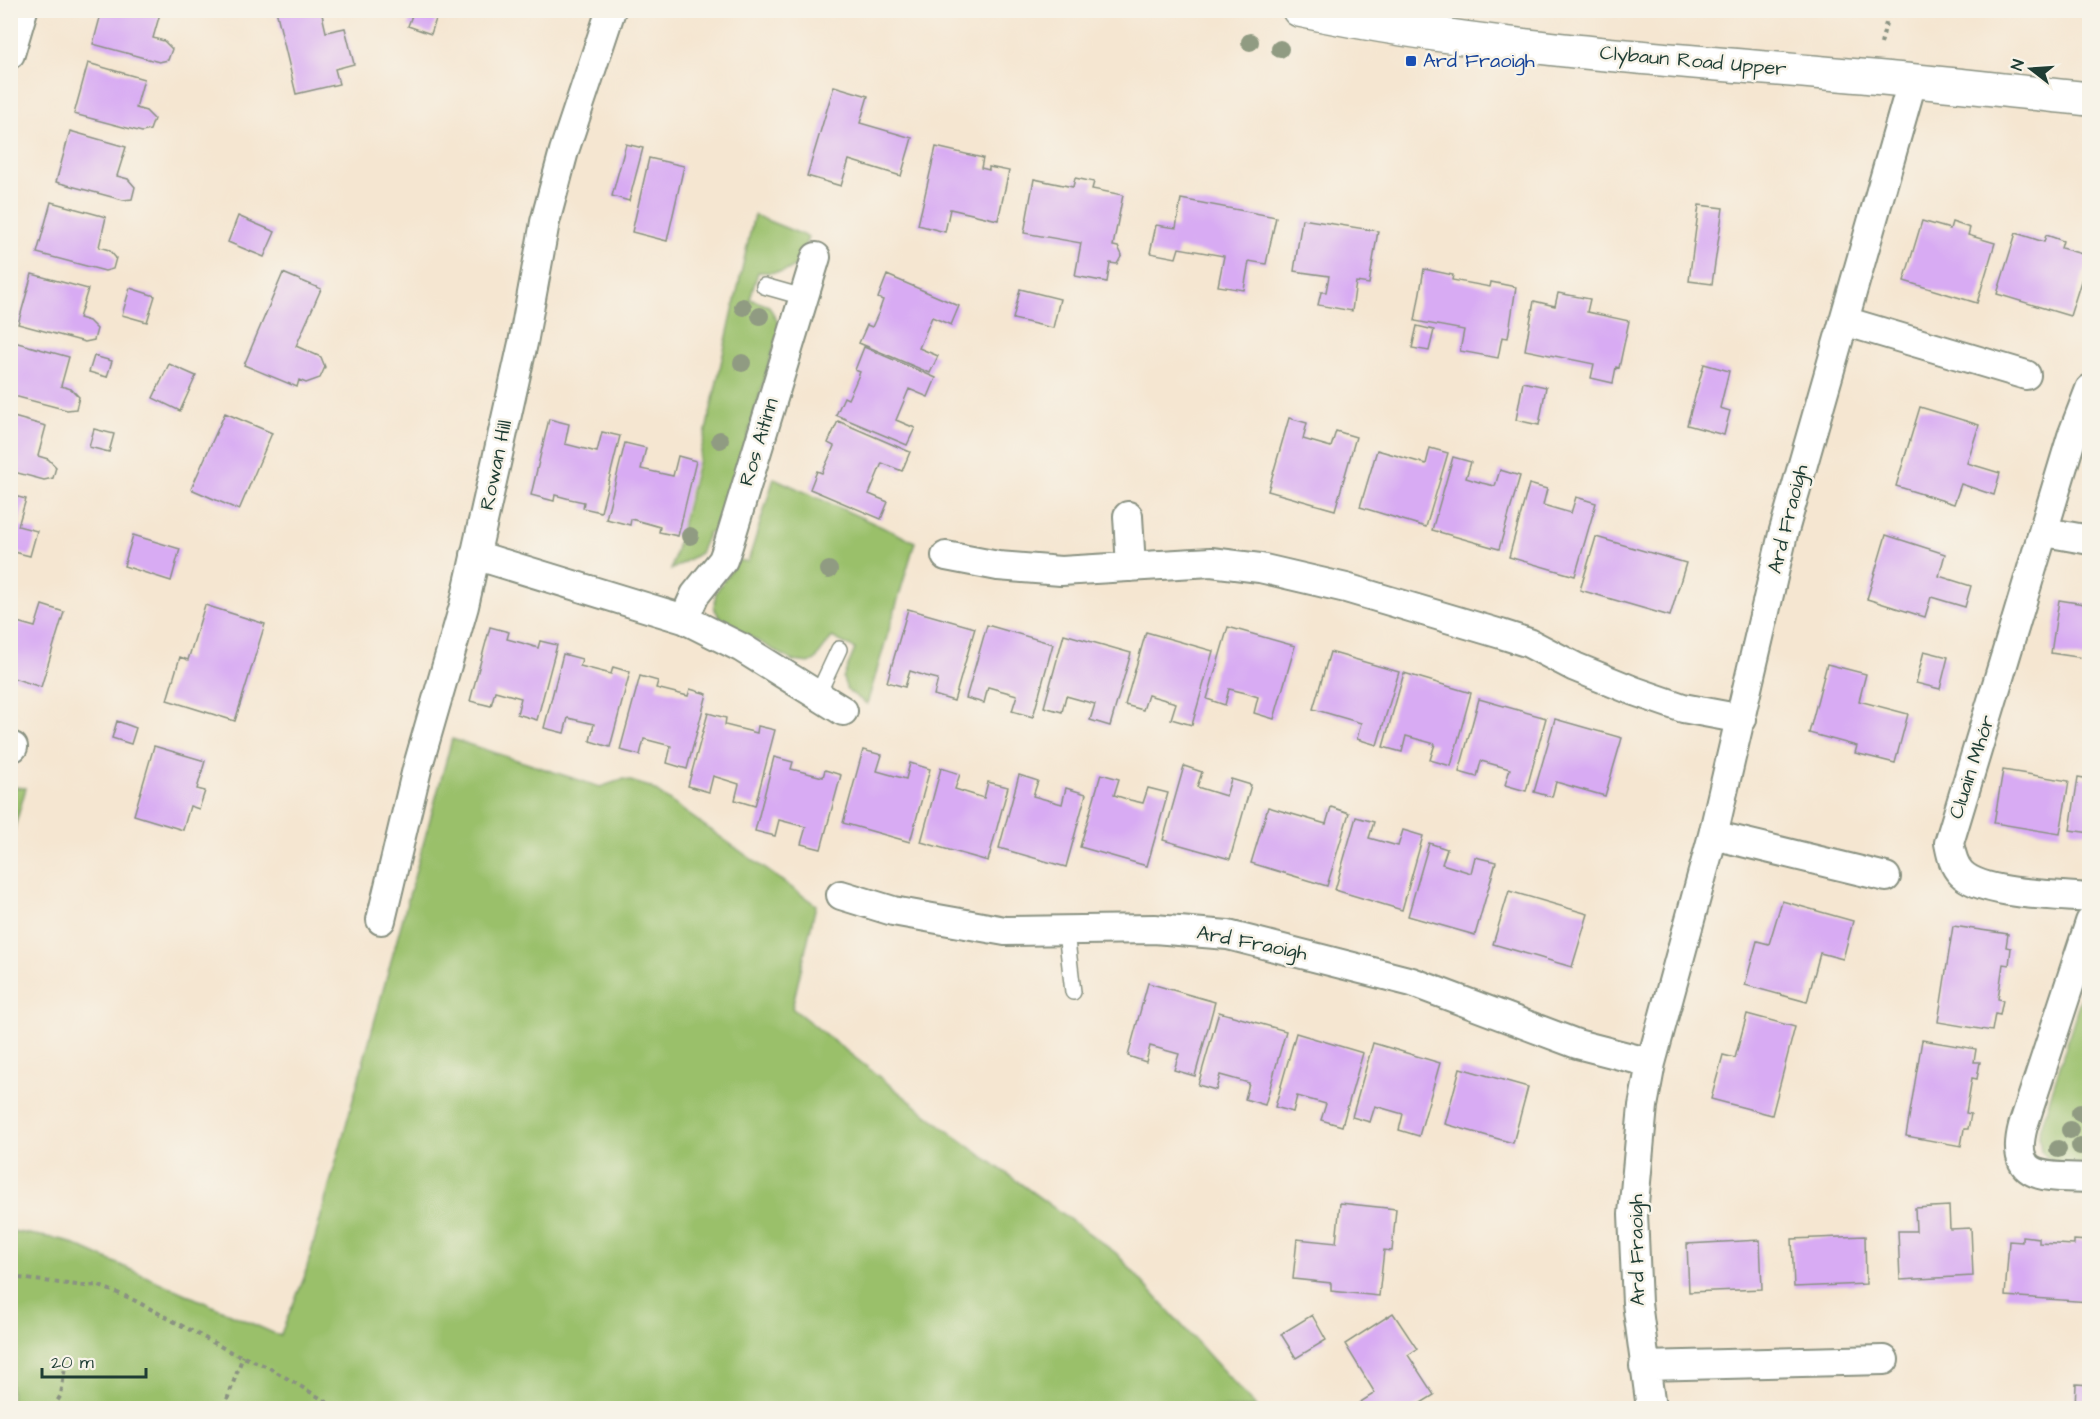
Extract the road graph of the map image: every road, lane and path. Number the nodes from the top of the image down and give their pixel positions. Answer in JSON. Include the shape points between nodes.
{"nodes":[{"id":1,"x":23,"y":10,"type":"edge"},
{"id":2,"x":611,"y":10,"type":"edge"},
{"id":3,"x":1299,"y":10,"type":"edge"},
{"id":4,"x":1435,"y":22,"type":"edge"},
{"id":5,"x":10,"y":54,"type":"edge"},
{"id":6,"x":1912,"y":82,"type":"junction"},
{"id":7,"x":2090,"y":99,"type":"edge"},
{"id":8,"x":816,"y":256,"type":"dead end"},
{"id":9,"x":764,"y":285,"type":"dead end"},
{"id":10,"x":803,"y":297,"type":"junction"},
{"id":11,"x":1844,"y":321,"type":"junction"},
{"id":12,"x":2026,"y":375,"type":"dead end"},
{"id":13,"x":2090,"y":389,"type":"edge"},
{"id":14,"x":1128,"y":516,"type":"dead end"},
{"id":15,"x":2045,"y":532,"type":"junction"},
{"id":16,"x":2090,"y":540,"type":"edge"},
{"id":17,"x":475,"y":555,"type":"junction"},
{"id":18,"x":946,"y":556,"type":"dead end"},
{"id":19,"x":1131,"y":567,"type":"junction"},
{"id":20,"x":684,"y":619,"type":"junction"},
{"id":21,"x":839,"y":649,"type":"dead end"},
{"id":22,"x":818,"y":694,"type":"junction"},
{"id":23,"x":843,"y":711,"type":"dead end"},
{"id":24,"x":1742,"y":719,"type":"junction"},
{"id":25,"x":1713,"y":835,"type":"junction"},
{"id":26,"x":1886,"y":877,"type":"dead end"},
{"id":27,"x":841,"y":895,"type":"dead end"},
{"id":28,"x":2090,"y":898,"type":"edge"},
{"id":29,"x":381,"y":920,"type":"dead end"},
{"id":30,"x":2090,"y":922,"type":"edge"},
{"id":31,"x":1066,"y":932,"type":"junction"},
{"id":32,"x":1073,"y":992,"type":"dead end"},
{"id":33,"x":1651,"y":1063,"type":"junction"},
{"id":34,"x":2090,"y":1178,"type":"edge"},
{"id":35,"x":10,"y":1277,"type":"edge"},
{"id":36,"x":243,"y":1356,"type":"junction"},
{"id":37,"x":1884,"y":1360,"type":"dead end"},
{"id":38,"x":1644,"y":1366,"type":"junction"},
{"id":39,"x":65,"y":1367,"type":"dead end"},
{"id":40,"x":53,"y":1408,"type":"edge"},
{"id":41,"x":224,"y":1408,"type":"edge"},
{"id":42,"x":337,"y":1408,"type":"edge"},
{"id":43,"x":1651,"y":1408,"type":"edge"}],
"edges":[{"from":1,"to":5,"type":"street"},
{"from":2,"to":17,"type":"street","name":"Rowan Hill","via":[[545,222],[523,343]]},
{"from":3,"to":4,"type":"street","name":"Clybaun Road Upper"},
{"from":4,"to":6,"type":"street","name":"Clybaun Road Upper","via":[[1679,62]]},
{"from":6,"to":7,"type":"street","name":"Clybaun Road Upper"},
{"from":6,"to":11,"type":"street","name":"Ard Fraoigh"},
{"from":8,"to":10,"type":"street","name":"Ros Aitinn"},
{"from":9,"to":10,"type":"lane"},
{"from":10,"to":20,"type":"street","name":"Ros Aitinn","via":[[723,560],[695,595]]},
{"from":11,"to":12,"type":"street"},
{"from":11,"to":24,"type":"street","name":"Ard Fraoigh","via":[[1783,534]]},
{"from":13,"to":15,"type":"street","name":"Cluain Mhór","via":[[2072,436]]},
{"from":14,"to":19,"type":"street"},
{"from":15,"to":16,"type":"street"},
{"from":15,"to":28,"type":"street","name":"Cluain Mhór","via":[[1949,843],[1961,873],[1982,885]]},
{"from":17,"to":20,"type":"street"},
{"from":17,"to":29,"type":"street","name":"Rowan Hill"},
{"from":18,"to":19,"type":"street","via":[[998,566],[1061,571]]},
{"from":19,"to":24,"type":"street","via":[[1211,562],[1260,568],[1346,588],[1529,643],[1575,667],[1657,699]]},
{"from":20,"to":22,"type":"street"},
{"from":21,"to":22,"type":"lane"},
{"from":22,"to":23,"type":"street"},
{"from":24,"to":25,"type":"street","name":"Ard Fraoigh"},
{"from":25,"to":26,"type":"street"},
{"from":25,"to":33,"type":"street","name":"Ard Fraoigh"},
{"from":27,"to":31,"type":"street","name":"Ard Fraoigh","via":[[893,911],[979,928]]},
{"from":30,"to":34,"type":"street","via":[[2023,1126],[2019,1149],[2021,1161],[2032,1173]]},
{"from":31,"to":32,"type":"lane"},
{"from":31,"to":33,"type":"street","name":"Ard Fraoigh","via":[[1154,929],[1228,935],[1412,982],[1577,1044]]},
{"from":33,"to":38,"type":"street","name":"Ard Fraoigh","via":[[1643,1106],[1634,1214],[1634,1269]]},
{"from":35,"to":36,"type":"path","via":[[85,1287],[97,1285]]},
{"from":36,"to":41,"type":"path"},
{"from":36,"to":42,"type":"path"},
{"from":37,"to":38,"type":"street"},
{"from":38,"to":43,"type":"street","name":"Ard Fraoigh"},
{"from":39,"to":40,"type":"path","via":[[61,1395]]}]}
